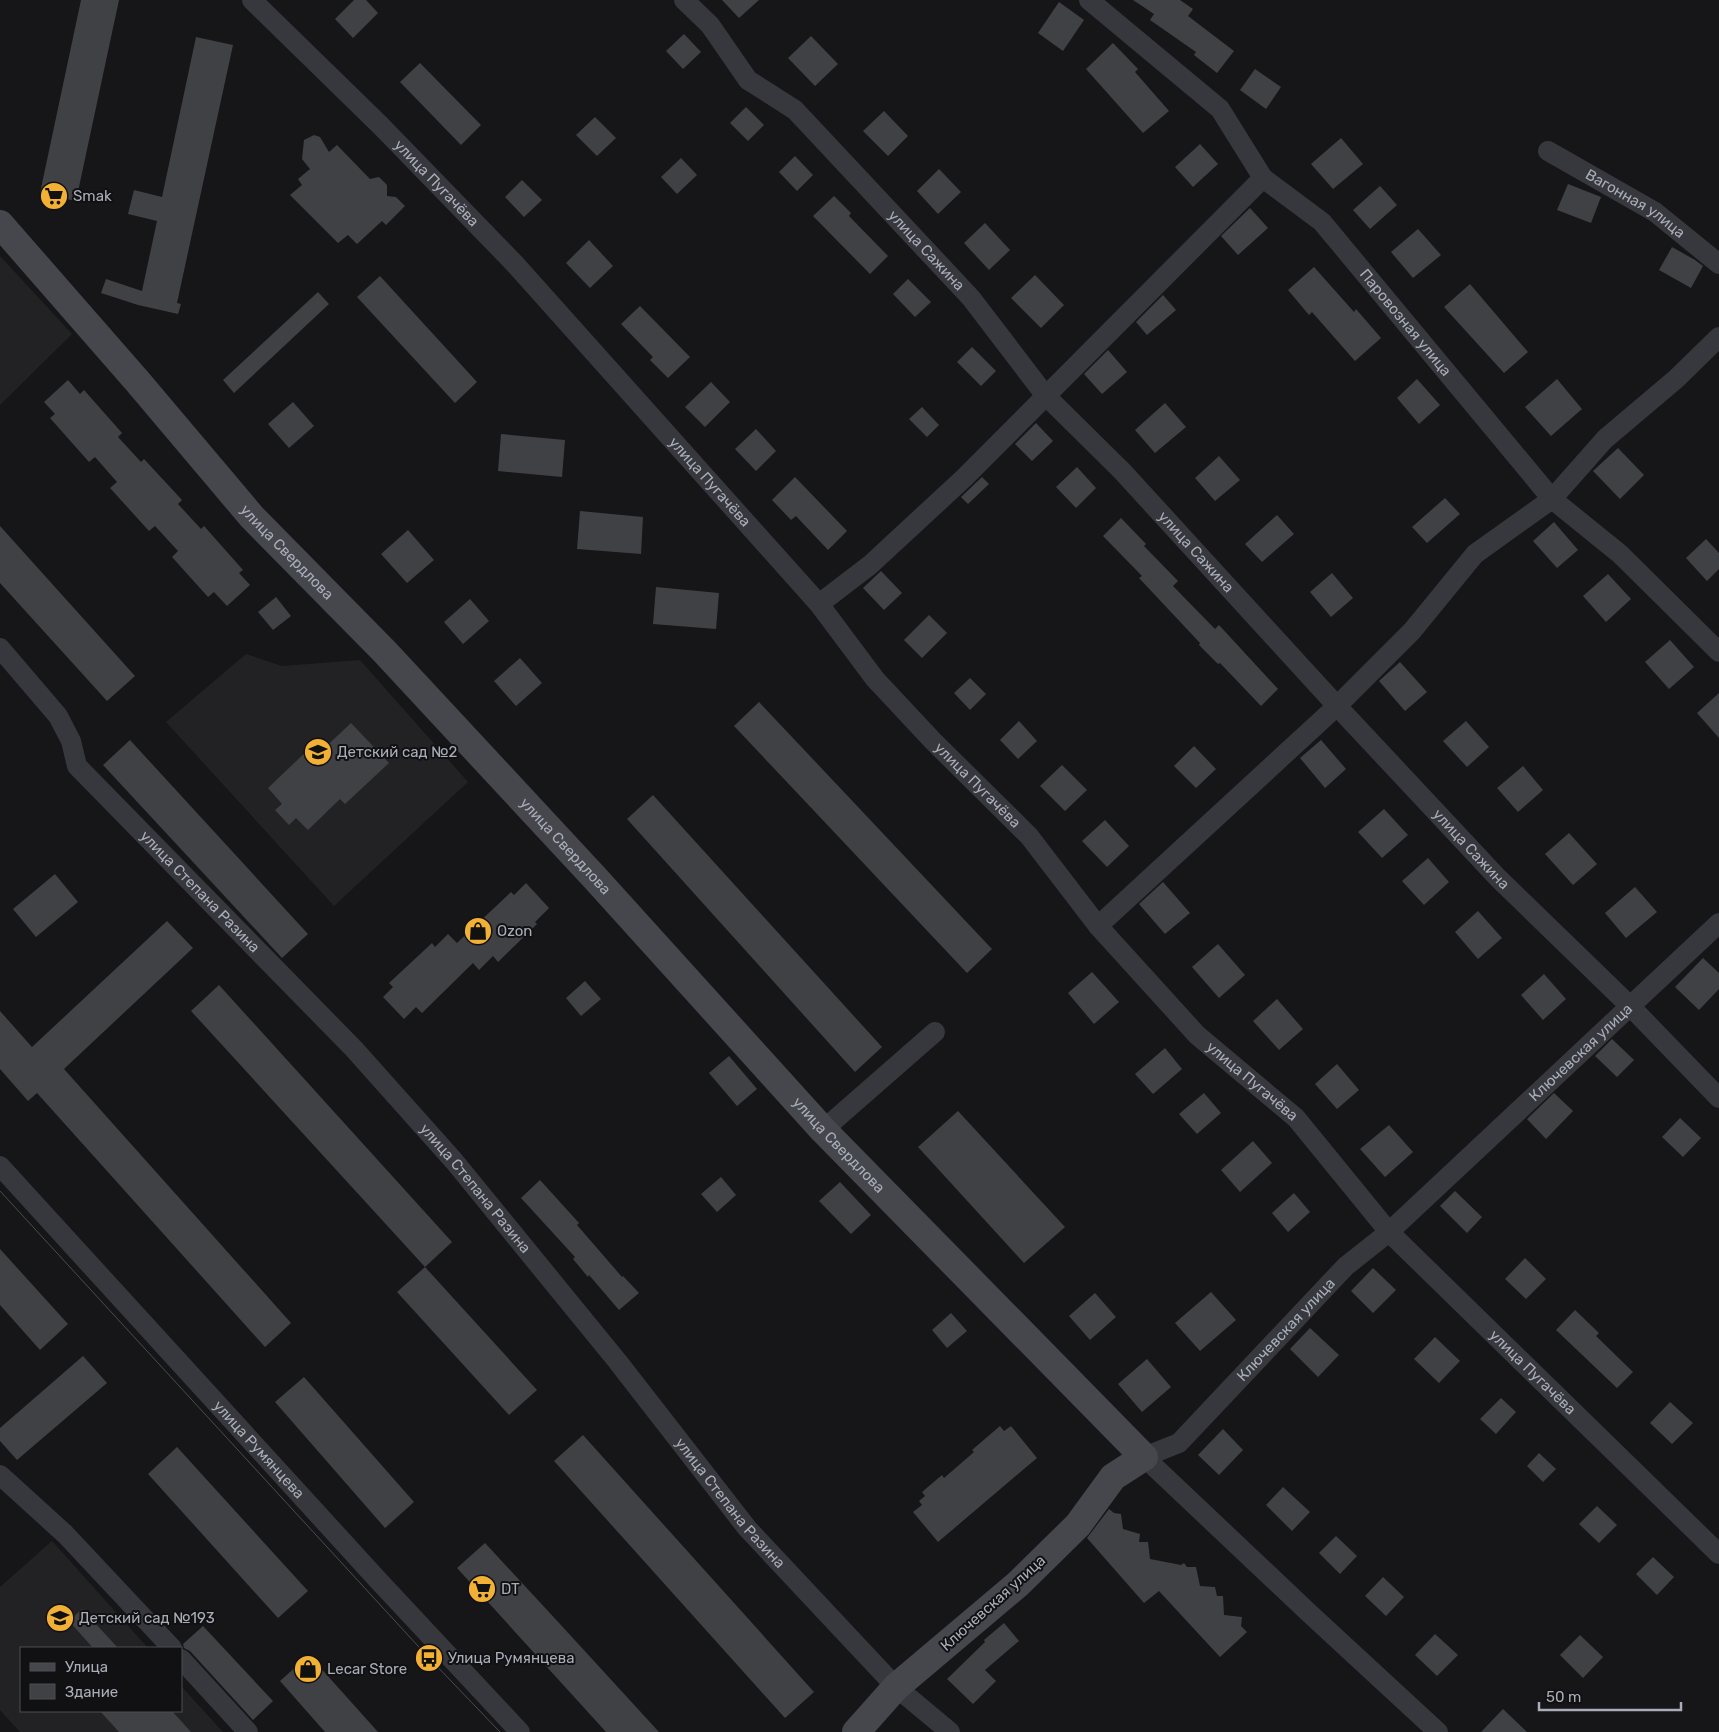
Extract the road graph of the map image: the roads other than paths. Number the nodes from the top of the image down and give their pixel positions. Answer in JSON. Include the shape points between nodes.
{"nodes":[{"id":1,"x":252,"y":0,"type":"edge"},
{"id":2,"x":684,"y":0,"type":"edge"},
{"id":3,"x":1088,"y":0,"type":"edge"},
{"id":4,"x":1548,"y":151,"type":"dead end"},
{"id":5,"x":1262,"y":178,"type":"junction"},
{"id":6,"x":0,"y":224,"type":"edge"},
{"id":7,"x":1719,"y":264,"type":"edge"},
{"id":8,"x":1719,"y":337,"type":"edge"},
{"id":9,"x":1046,"y":395,"type":"junction"},
{"id":10,"x":1552,"y":499,"type":"junction"},
{"id":11,"x":819,"y":604,"type":"junction"},
{"id":12,"x":0,"y":648,"type":"edge"},
{"id":13,"x":1719,"y":652,"type":"edge"},
{"id":14,"x":1337,"y":706,"type":"junction"},
{"id":15,"x":1719,"y":923,"type":"edge"},
{"id":16,"x":1098,"y":926,"type":"junction"},
{"id":17,"x":1631,"y":1007,"type":"junction"},
{"id":18,"x":934,"y":1032,"type":"dead end"},
{"id":19,"x":1719,"y":1098,"type":"edge"},
{"id":20,"x":823,"y":1130,"type":"junction"},
{"id":21,"x":0,"y":1166,"type":"edge"},
{"id":22,"x":1389,"y":1232,"type":"junction"},
{"id":23,"x":1144,"y":1457,"type":"junction"},
{"id":24,"x":0,"y":1475,"type":"edge"},
{"id":25,"x":1719,"y":1554,"type":"edge"},
{"id":26,"x":171,"y":1647,"type":"edge"},
{"id":27,"x":182,"y":1660,"type":"edge"},
{"id":28,"x":896,"y":1687,"type":"junction"},
{"id":29,"x":248,"y":1732,"type":"edge"},
{"id":30,"x":520,"y":1732,"type":"edge"},
{"id":31,"x":856,"y":1732,"type":"edge"},
{"id":32,"x":950,"y":1732,"type":"edge"},
{"id":33,"x":1438,"y":1732,"type":"edge"}],
"edges":[{"from":1,"to":11,"type":"street","name":"улица Пугачёва","via":[[381,126],[514,264]]},
{"from":2,"to":9,"type":"street","name":"улица Сажина","via":[[710,25],[748,80],[795,110],[971,298]]},
{"from":3,"to":5,"type":"street","name":"Паровозная улица","via":[[1220,109]]},
{"from":4,"to":7,"type":"street","name":"Вагонная улица","via":[[1655,212]]},
{"from":5,"to":9,"type":"street"},
{"from":5,"to":10,"type":"street","name":"Паровозная улица","via":[[1322,222]]},
{"from":6,"to":20,"type":"street","name":"улица Свердлова","via":[[252,517],[384,652],[595,878]]},
{"from":8,"to":10,"type":"street","via":[[1605,439]]},
{"from":9,"to":11,"type":"street","via":[[964,478],[877,558]]},
{"from":9,"to":14,"type":"street","name":"улица Сажина","via":[[1122,470]]},
{"from":10,"to":13,"type":"street","name":"Паровозная улица","via":[[1620,554]]},
{"from":10,"to":14,"type":"street","via":[[1475,554],[1412,630]]},
{"from":11,"to":16,"type":"street","name":"улица Пугачёва","via":[[875,679],[1029,836]]},
{"from":12,"to":28,"type":"street","name":"улица Степана Разина","via":[[58,716],[71,741],[77,766],[354,1049],[454,1161],[618,1362],[747,1528]]},
{"from":14,"to":16,"type":"street"},
{"from":14,"to":17,"type":"street","name":"улица Сажина","via":[[1498,878]]},
{"from":15,"to":17,"type":"street","name":"Ключевская улица"},
{"from":16,"to":22,"type":"street","name":"улица Пугачёва","via":[[1196,1034],[1296,1118]]},
{"from":17,"to":19,"type":"street","name":"улица Сажина"},
{"from":17,"to":22,"type":"street","name":"Ключевская улица"},
{"from":18,"to":20,"type":"street"},
{"from":20,"to":23,"type":"street","name":"улица Свердлова"},
{"from":21,"to":30,"type":"street","name":"улица Румянцева"},
{"from":22,"to":23,"type":"street","name":"Ключевская улица","via":[[1346,1266],[1179,1443]]},
{"from":22,"to":25,"type":"street","name":"улица Пугачёва"},
{"from":23,"to":28,"type":"street","name":"Ключевская улица","via":[[1112,1477],[1078,1524],[1018,1584]]},
{"from":23,"to":33,"type":"street"},
{"from":24,"to":26,"type":"street","via":[[65,1534]]},
{"from":27,"to":29,"type":"street"},
{"from":28,"to":31,"type":"street","name":"Ключевская улица"},
{"from":28,"to":32,"type":"street","name":"улица Степана Разина"}]}
